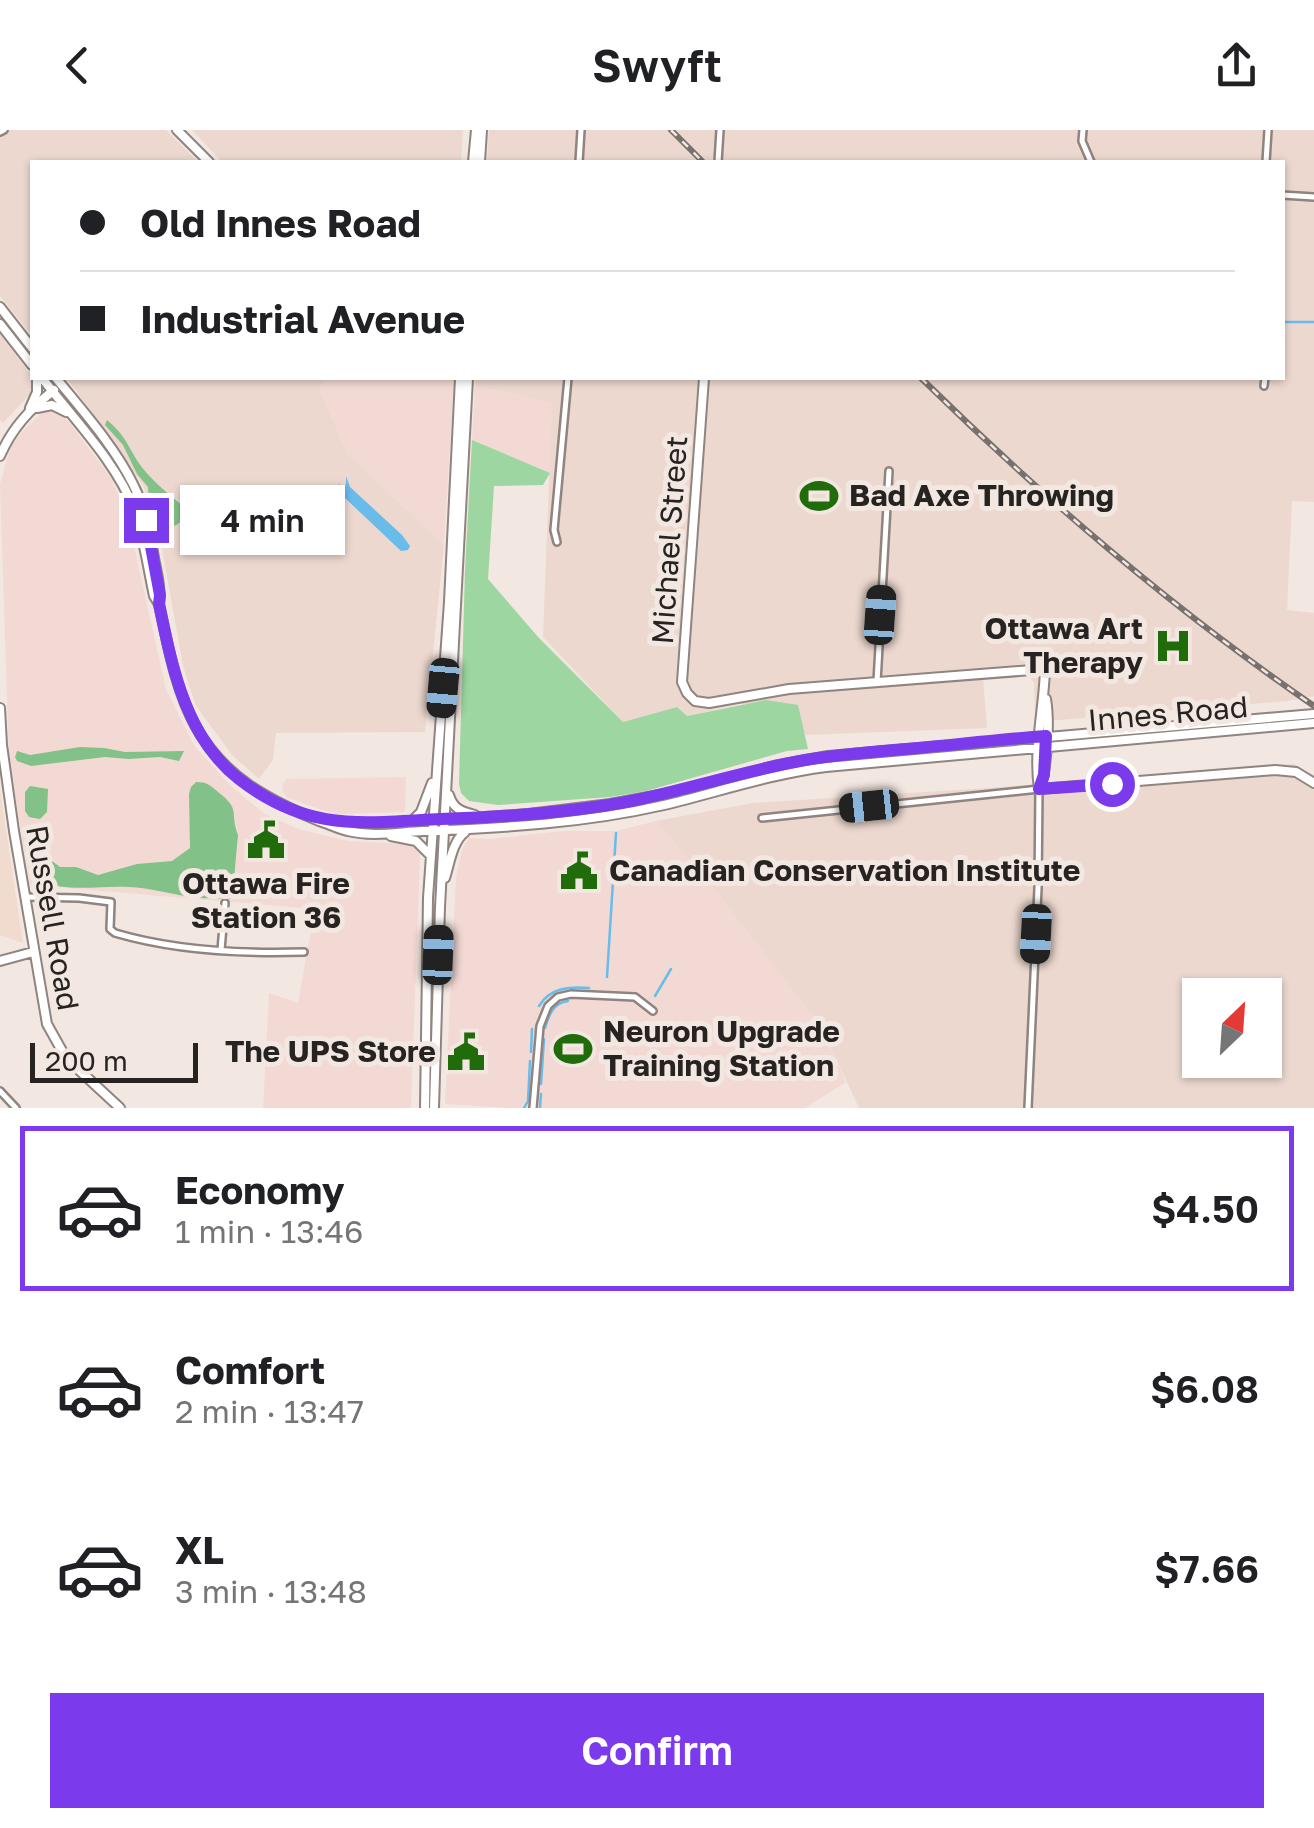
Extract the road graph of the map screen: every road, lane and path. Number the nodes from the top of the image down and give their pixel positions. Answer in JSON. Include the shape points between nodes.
{"nodes":[{"id":1,"x":177,"y":130,"type":"edge"},
{"id":2,"x":479,"y":130,"type":"edge"},
{"id":3,"x":580,"y":130,"type":"edge"},
{"id":4,"x":720,"y":130,"type":"edge"},
{"id":5,"x":1083,"y":130,"type":"edge"},
{"id":6,"x":1268,"y":130,"type":"edge"},
{"id":7,"x":207,"y":160,"type":"edge"},
{"id":8,"x":477,"y":160,"type":"edge"},
{"id":9,"x":578,"y":160,"type":"edge"},
{"id":10,"x":718,"y":160,"type":"edge"},
{"id":11,"x":1090,"y":160,"type":"edge"},
{"id":12,"x":1266,"y":160,"type":"edge"},
{"id":13,"x":1285,"y":195,"type":"edge"},
{"id":14,"x":1314,"y":197,"type":"edge"},
{"id":15,"x":0,"y":307,"type":"edge"},
{"id":16,"x":0,"y":324,"type":"edge"},
{"id":17,"x":30,"y":345,"type":"edge"},
{"id":18,"x":30,"y":362,"type":"edge"},
{"id":19,"x":40,"y":380,"type":"edge"},
{"id":20,"x":42,"y":380,"type":"edge"},
{"id":21,"x":460,"y":380,"type":"edge"},
{"id":22,"x":468,"y":380,"type":"edge"},
{"id":23,"x":568,"y":380,"type":"edge"},
{"id":24,"x":704,"y":380,"type":"edge"},
{"id":25,"x":1265,"y":380,"type":"edge"},
{"id":26,"x":59,"y":381,"type":"edge"},
{"id":27,"x":1264,"y":386,"type":"dead end"},
{"id":28,"x":52,"y":391,"type":"junction"},
{"id":29,"x":28,"y":412,"type":"junction"},
{"id":30,"x":74,"y":417,"type":"junction"},
{"id":31,"x":4,"y":436,"type":"edge"},
{"id":32,"x":0,"y":456,"type":"edge"},
{"id":33,"x":890,"y":470,"type":"dead end"},
{"id":34,"x":557,"y":542,"type":"dead end"},
{"id":35,"x":455,"y":550,"type":"junction"},
{"id":36,"x":159,"y":604,"type":"junction"},
{"id":37,"x":452,"y":605,"type":"junction"},
{"id":38,"x":1119,"y":668,"type":"dead end"},
{"id":39,"x":1045,"y":669,"type":"junction"},
{"id":40,"x":877,"y":682,"type":"junction"},
{"id":41,"x":1045,"y":689,"type":"junction"},
{"id":42,"x":0,"y":708,"type":"edge"},
{"id":43,"x":1314,"y":714,"type":"edge"},
{"id":44,"x":1048,"y":716,"type":"junction"},
{"id":45,"x":1314,"y":723,"type":"edge"},
{"id":46,"x":1043,"y":736,"type":"junction"},
{"id":47,"x":1074,"y":740,"type":"junction"},
{"id":48,"x":1042,"y":748,"type":"junction"},
{"id":49,"x":1007,"y":750,"type":"junction"},
{"id":50,"x":438,"y":756,"type":"junction"},
{"id":51,"x":1041,"y":769,"type":"junction"},
{"id":52,"x":446,"y":780,"type":"junction"},
{"id":53,"x":1310,"y":780,"type":"edge"},
{"id":54,"x":1039,"y":789,"type":"junction"},
{"id":55,"x":484,"y":818,"type":"junction"},
{"id":56,"x":762,"y":818,"type":"dead end"},
{"id":57,"x":316,"y":819,"type":"junction"},
{"id":58,"x":445,"y":819,"type":"junction"},
{"id":59,"x":434,"y":820,"type":"junction"},
{"id":60,"x":411,"y":822,"type":"junction"},
{"id":61,"x":444,"y":830,"type":"junction"},
{"id":62,"x":469,"y":830,"type":"junction"},
{"id":63,"x":433,"y":831,"type":"junction"},
{"id":64,"x":376,"y":834,"type":"junction"},
{"id":65,"x":430,"y":856,"type":"junction"},
{"id":66,"x":442,"y":892,"type":"junction"},
{"id":67,"x":25,"y":896,"type":"junction"},
{"id":68,"x":225,"y":903,"type":"dead end"},
{"id":69,"x":221,"y":950,"type":"junction"},
{"id":70,"x":33,"y":952,"type":"junction"},
{"id":71,"x":304,"y":952,"type":"dead end"},
{"id":72,"x":0,"y":961,"type":"edge"},
{"id":73,"x":654,"y":1011,"type":"dead end"},
{"id":74,"x":0,"y":1090,"type":"edge"},
{"id":75,"x":16,"y":1108,"type":"edge"},
{"id":76,"x":120,"y":1108,"type":"edge"},
{"id":77,"x":424,"y":1108,"type":"edge"},
{"id":78,"x":434,"y":1108,"type":"edge"},
{"id":79,"x":534,"y":1108,"type":"edge"},
{"id":80,"x":1028,"y":1108,"type":"edge"}],
"edges":[{"from":1,"to":7,"type":"main road"},
{"from":2,"to":8,"type":"main road"},
{"from":3,"to":9,"type":"street"},
{"from":4,"to":10,"type":"street"},
{"from":5,"to":11,"type":"street"},
{"from":6,"to":12,"type":"street"},
{"from":13,"to":14,"type":"street"},
{"from":15,"to":17,"type":"main road"},
{"from":16,"to":18,"type":"main road"},
{"from":19,"to":29,"type":"main road"},
{"from":20,"to":28,"type":"main road"},
{"from":21,"to":35,"type":"main road"},
{"from":22,"to":35,"type":"main road"},
{"from":23,"to":34,"type":"street"},
{"from":24,"to":40,"type":"main road","name":"Michael Street","via":[[682,682],[687,694],[709,703]]},
{"from":25,"to":27,"type":"street"},
{"from":26,"to":28,"type":"main road"},
{"from":26,"to":36,"type":"main road","via":[[143,506]]},
{"from":28,"to":29,"type":"main road"},
{"from":28,"to":30,"type":"main road"},
{"from":29,"to":30,"type":"main road","via":[[52,405]]},
{"from":29,"to":31,"type":"main road"},
{"from":30,"to":36,"type":"main road","via":[[130,500]]},
{"from":31,"to":32,"type":"main road"},
{"from":33,"to":40,"type":"street"},
{"from":35,"to":37,"type":"main road"},
{"from":36,"to":57,"type":"main road","via":[[177,684],[216,756],[258,792]]},
{"from":37,"to":50,"type":"main road"},
{"from":37,"to":52,"type":"main road"},
{"from":38,"to":39,"type":"street"},
{"from":39,"to":40,"type":"main road"},
{"from":39,"to":41,"type":"main road"},
{"from":41,"to":44,"type":"main road"},
{"from":41,"to":46,"type":"main road"},
{"from":42,"to":67,"type":"main road","name":"Russell Road"},
{"from":43,"to":47,"type":"main road","name":"Innes Road"},
{"from":44,"to":46,"type":"main road"},
{"from":44,"to":47,"type":"main road"},
{"from":45,"to":47,"type":"main road","name":"Innes Road"},
{"from":46,"to":47,"type":"main road","name":"Innes Road"},
{"from":46,"to":48,"type":"main road"},
{"from":46,"to":55,"type":"main road","name":"Innes Road","via":[[828,756],[633,800]]},
{"from":47,"to":48,"type":"main road","name":"Innes Road"},
{"from":47,"to":51,"type":"main road"},
{"from":48,"to":49,"type":"main road","name":"Innes Road"},
{"from":48,"to":51,"type":"main road"},
{"from":49,"to":51,"type":"main road"},
{"from":49,"to":62,"type":"main road","name":"Innes Road","via":[[818,768],[629,812]]},
{"from":50,"to":59,"type":"main road"},
{"from":50,"to":60,"type":"main road","via":[[426,802]]},
{"from":51,"to":54,"type":"main road"},
{"from":52,"to":55,"type":"main road","via":[[456,808]]},
{"from":52,"to":58,"type":"main road"},
{"from":53,"to":54,"type":"main road","via":[[1276,770]]},
{"from":54,"to":56,"type":"street"},
{"from":54,"to":80,"type":"street"},
{"from":55,"to":58,"type":"main road","name":"Innes Road"},
{"from":57,"to":60,"type":"main road","name":"Innes Road"},
{"from":57,"to":64,"type":"main road"},
{"from":58,"to":59,"type":"main road","name":"Innes Road"},
{"from":58,"to":61,"type":"main road"},
{"from":59,"to":60,"type":"main road","name":"Innes Road"},
{"from":59,"to":63,"type":"main road"},
{"from":61,"to":62,"type":"main road","name":"Innes Road"},
{"from":61,"to":63,"type":"main road","name":"Innes Road"},
{"from":61,"to":66,"type":"main road"},
{"from":62,"to":66,"type":"main road","via":[[456,844]]},
{"from":63,"to":64,"type":"main road","name":"Innes Road"},
{"from":63,"to":65,"type":"main road"},
{"from":64,"to":65,"type":"main road","via":[[416,841]]},
{"from":65,"to":77,"type":"main road"},
{"from":66,"to":78,"type":"main road"},
{"from":67,"to":69,"type":"street","via":[[111,902],[115,933]]},
{"from":67,"to":70,"type":"main road","name":"Russell Road"},
{"from":68,"to":69,"type":"street"},
{"from":69,"to":71,"type":"street"},
{"from":70,"to":72,"type":"main road"},
{"from":70,"to":76,"type":"main road","name":"Russell Road","via":[[52,1036]]},
{"from":73,"to":79,"type":"street","via":[[635,998],[558,997],[540,1026]]},
{"from":74,"to":75,"type":"street"}]}
